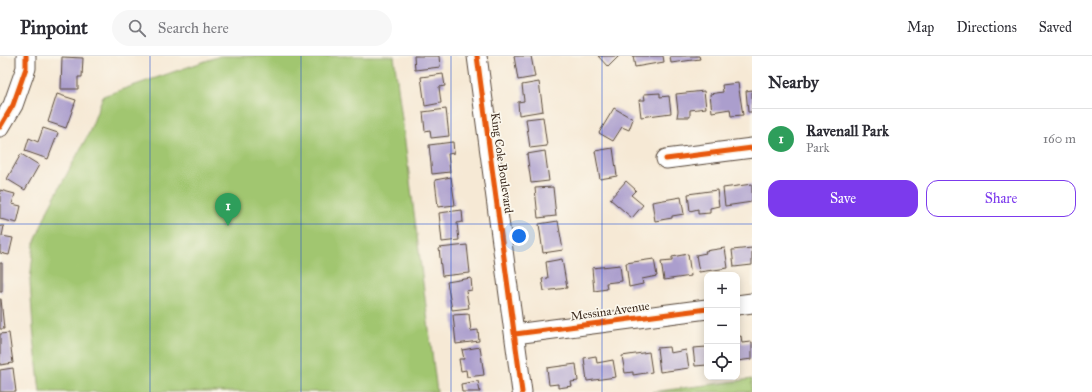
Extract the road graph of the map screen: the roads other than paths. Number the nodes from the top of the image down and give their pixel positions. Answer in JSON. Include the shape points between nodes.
{"nodes":[{"id":1,"x":26,"y":56,"type":"edge"},
{"id":2,"x":477,"y":56,"type":"edge"},
{"id":3,"x":6,"y":104,"type":"edge"},
{"id":4,"x":0,"y":126,"type":"edge"},
{"id":5,"x":752,"y":148,"type":"edge"},
{"id":6,"x":666,"y":159,"type":"dead end"},
{"id":7,"x":752,"y":303,"type":"edge"},
{"id":8,"x":740,"y":304,"type":"edge"},
{"id":9,"x":704,"y":308,"type":"edge"},
{"id":10,"x":515,"y":334,"type":"junction"},
{"id":11,"x":522,"y":392,"type":"edge"}],
"edges":[{"from":1,"to":3,"type":"street","via":[[26,68]]},
{"from":2,"to":10,"type":"street","name":"King Cole Boulevard"},
{"from":3,"to":4,"type":"street"},
{"from":5,"to":6,"type":"street"},
{"from":7,"to":8,"type":"street"},
{"from":9,"to":10,"type":"street","name":"Messina Avenue"},
{"from":10,"to":11,"type":"street","name":"King Cole Boulevard"}]}
